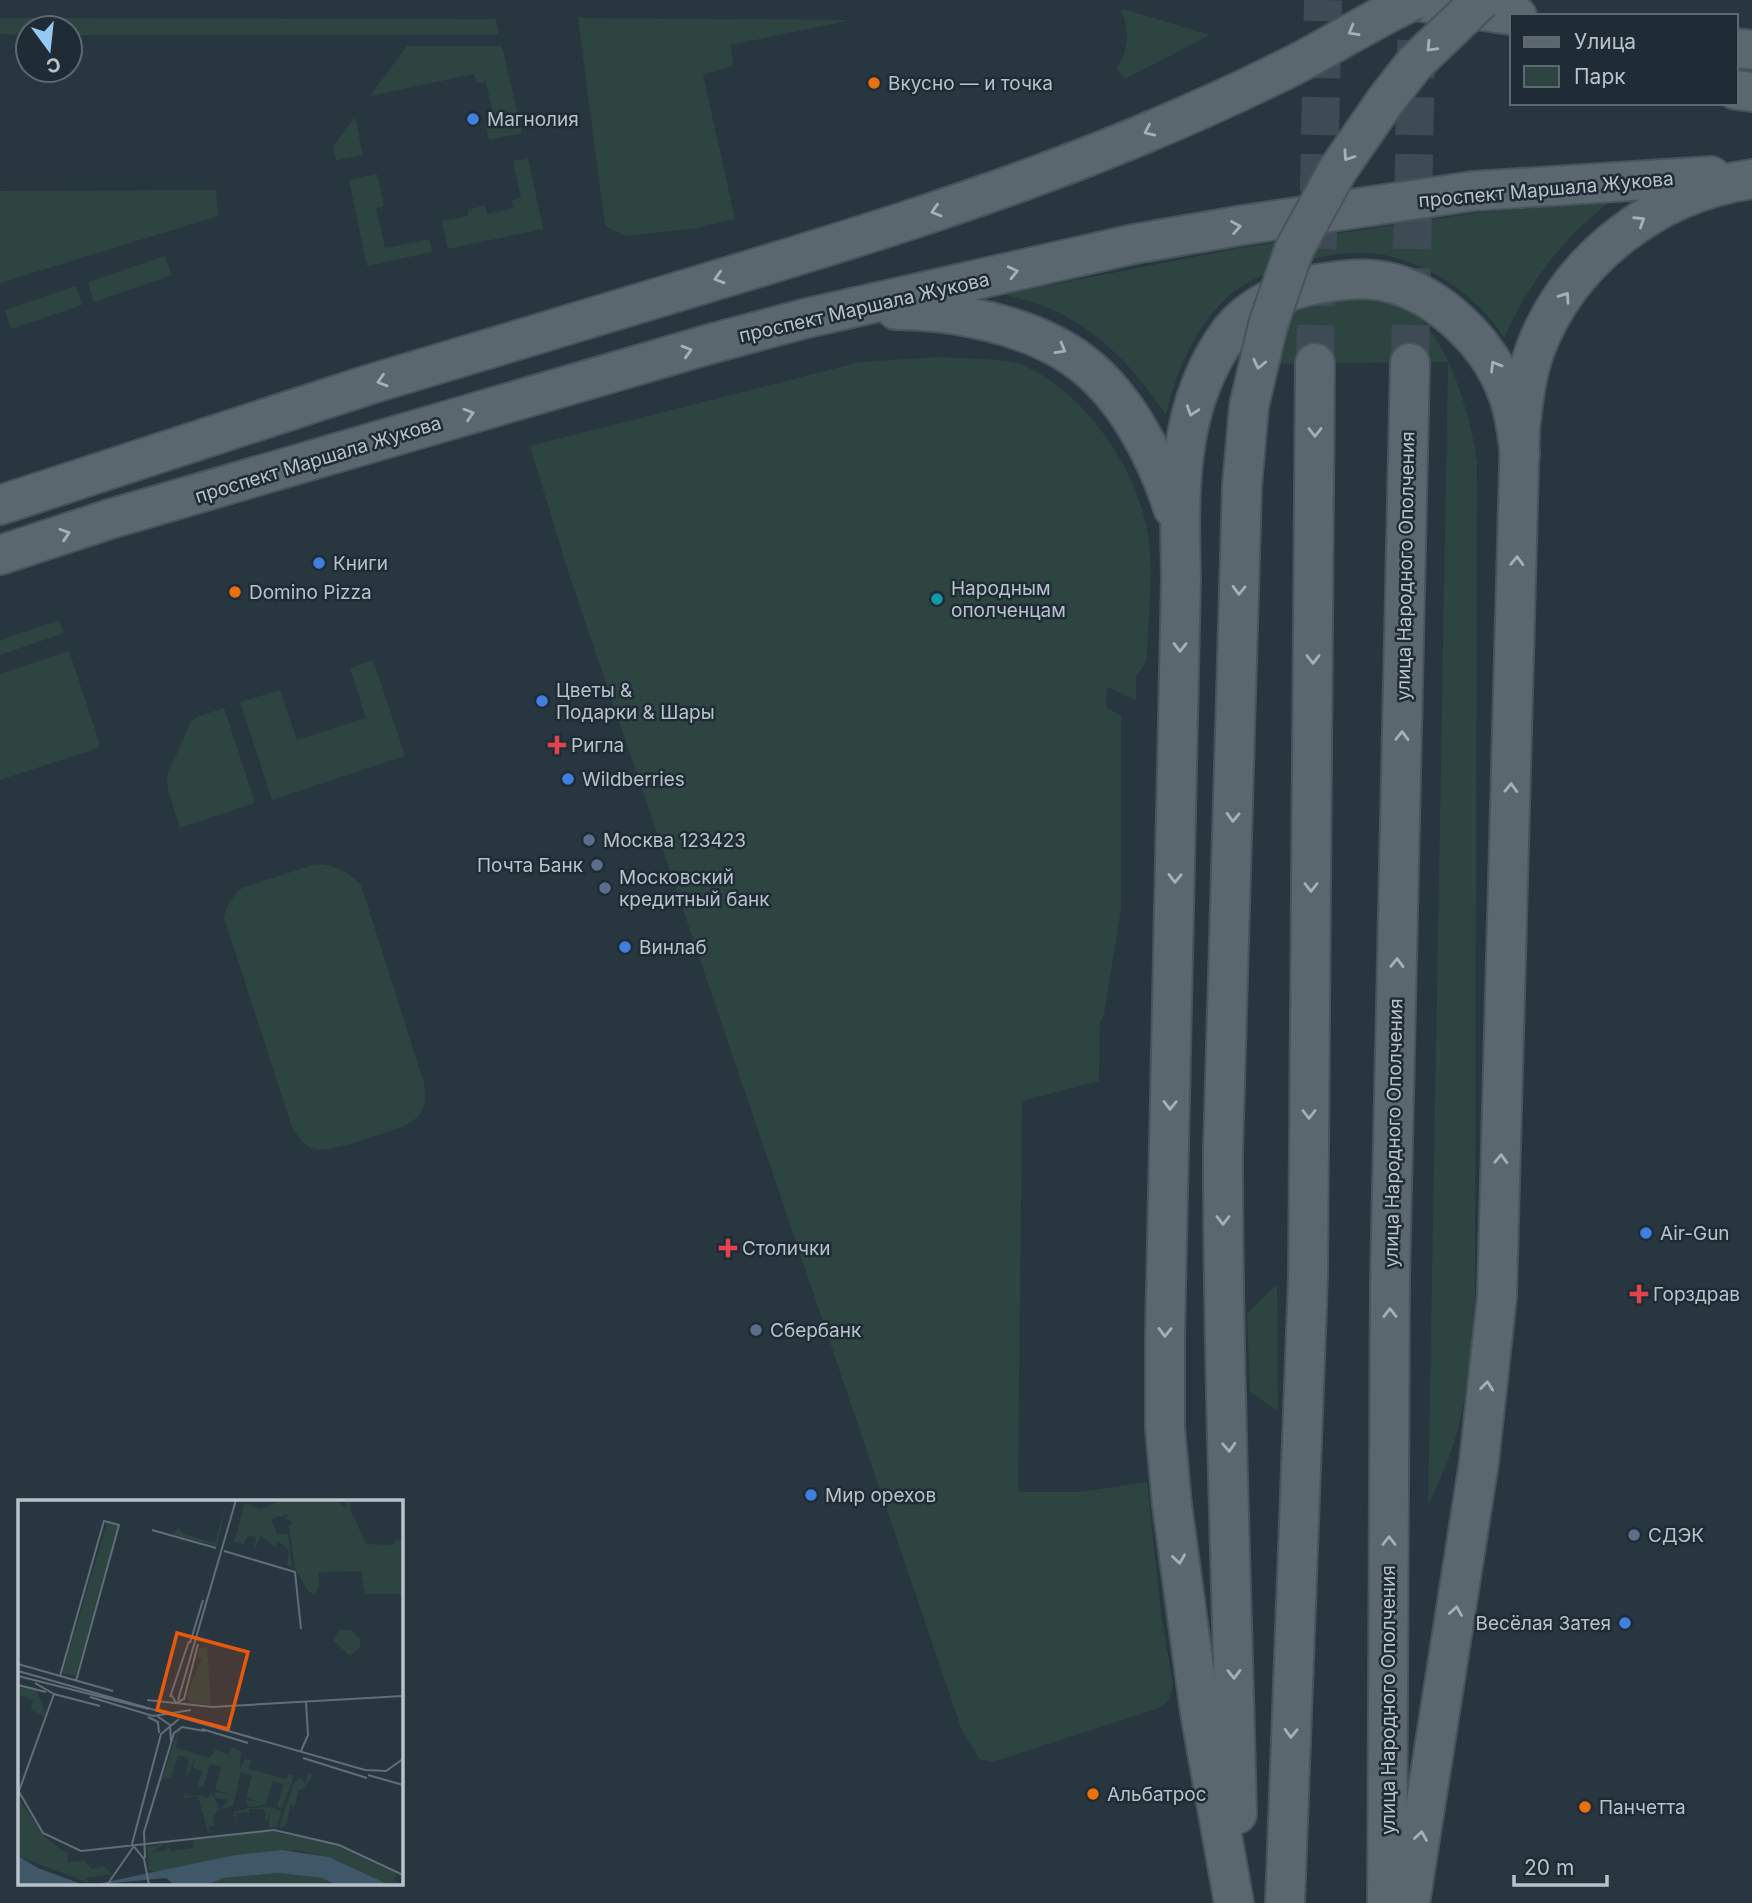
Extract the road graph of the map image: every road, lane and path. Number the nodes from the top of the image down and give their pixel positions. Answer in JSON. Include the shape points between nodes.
{"nodes":[{"id":1,"x":1408,"y":0,"type":"edge"},
{"id":2,"x":1414,"y":0,"type":"edge"},
{"id":3,"x":1500,"y":12,"type":"edge"},
{"id":4,"x":1752,"y":176,"type":"edge"},
{"id":5,"x":803,"y":319,"type":"junction"},
{"id":6,"x":1410,"y":362,"type":"tunnel mouth"},
{"id":7,"x":1315,"y":363,"type":"tunnel mouth"},
{"id":8,"x":1520,"y":454,"type":"junction"},
{"id":9,"x":0,"y":505,"type":"edge"},
{"id":10,"x":1179,"y":530,"type":"junction"},
{"id":11,"x":0,"y":555,"type":"edge"},
{"id":12,"x":1236,"y":1903,"type":"edge"},
{"id":13,"x":1284,"y":1903,"type":"edge"},
{"id":14,"x":1387,"y":1903,"type":"edge"},
{"id":15,"x":1410,"y":1903,"type":"edge"}],
"edges":[{"from":1,"to":3,"type":"main road"},
{"from":2,"to":9,"type":"main road","one_way":true,"bridge":true,"via":[[1297,63],[1136,137],[983,196],[371,384]]},
{"from":3,"to":12,"type":"main road","one_way":true,"bridge":true,"via":[[1415,63],[1360,136],[1294,250],[1268,325],[1249,406],[1242,486],[1223,1151]]},
{"from":5,"to":4,"type":"main road","name":"проспект Маршала Жукова","one_way":true,"via":[[1134,244],[1257,223],[1474,191]]},
{"from":8,"to":4,"type":"main road","one_way":true,"via":[[1523,402],[1536,349],[1558,307],[1589,266],[1625,232],[1659,210],[1689,195]]},
{"from":5,"to":10,"type":"main road","one_way":true,"via":[[848,312],[937,313],[981,320],[1057,346],[1095,376],[1137,427],[1164,479]]},
{"from":11,"to":5,"type":"main road","name":"проспект Маршала Жукова","one_way":true,"via":[[491,407]]},
{"from":14,"to":6,"type":"main road","name":"улица Народного Ополчения","one_way":true,"via":[[1390,1279]]},
{"from":7,"to":13,"type":"main road","one_way":true,"via":[[1308,1277]]},
{"from":8,"to":10,"type":"main road","one_way":true,"via":[[1501,376],[1460,323],[1424,298],[1378,280],[1311,285],[1250,312],[1230,332],[1209,369],[1185,434]]},
{"from":15,"to":8,"type":"main road","one_way":true,"via":[[1479,1462],[1497,1296]]},
{"from":10,"to":12,"type":"main road","one_way":true,"via":[[1165,1428],[1200,1712]]}]}
